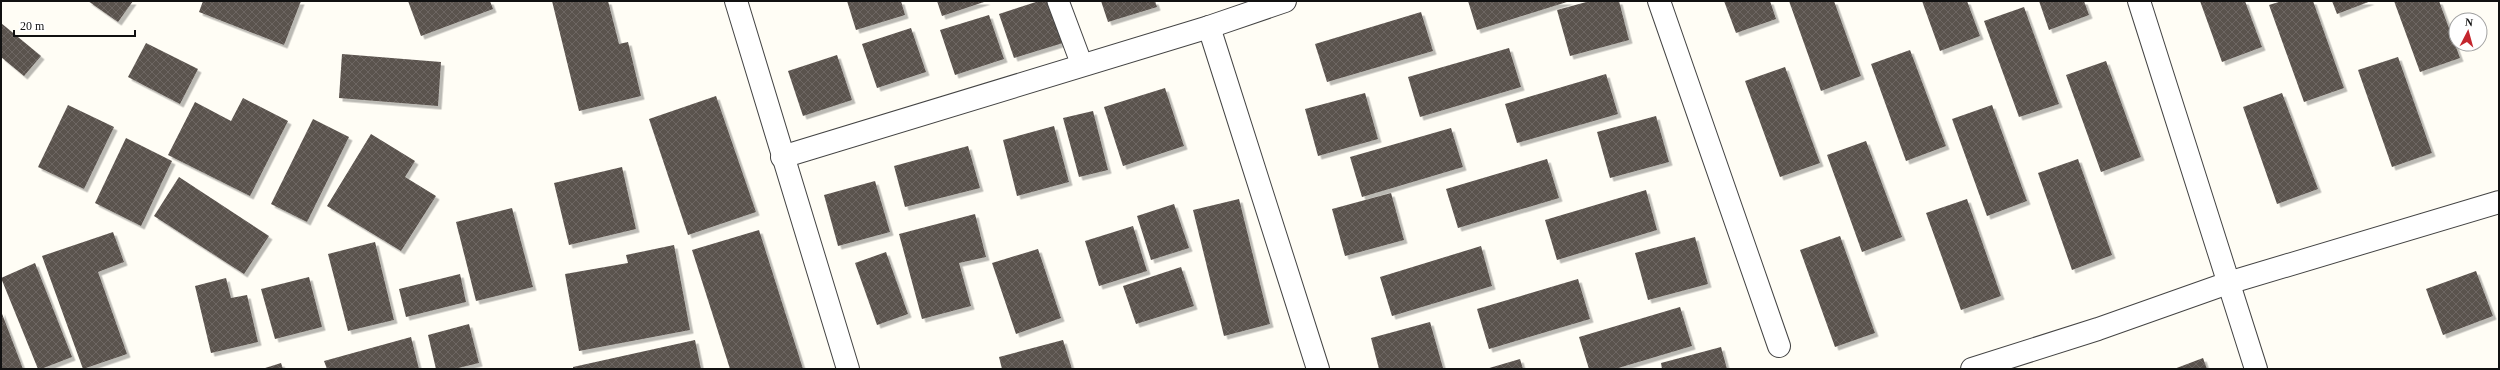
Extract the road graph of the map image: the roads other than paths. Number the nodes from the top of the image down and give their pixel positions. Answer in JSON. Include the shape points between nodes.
{"nodes":[{"id":1,"x":736,"y":1,"type":"edge"},
{"id":2,"x":1058,"y":1,"type":"edge"},
{"id":3,"x":1285,"y":1,"type":"edge"},
{"id":4,"x":1659,"y":1,"type":"edge"},
{"id":5,"x":2139,"y":1,"type":"edge"},
{"id":6,"x":1209,"y":27,"type":"junction"},
{"id":7,"x":1082,"y":65,"type":"junction"},
{"id":8,"x":782,"y":157,"type":"junction"},
{"id":9,"x":2499,"y":202,"type":"edge"},
{"id":10,"x":2228,"y":283,"type":"junction"},
{"id":11,"x":1779,"y":346,"type":"dead end"},
{"id":12,"x":848,"y":369,"type":"edge"},
{"id":13,"x":1318,"y":369,"type":"edge"},
{"id":14,"x":1972,"y":369,"type":"edge"},
{"id":15,"x":2256,"y":369,"type":"edge"}],
"edges":[{"from":1,"to":8,"type":"street"},
{"from":2,"to":7,"type":"lane"},
{"from":3,"to":6,"type":"street"},
{"from":4,"to":11,"type":"street"},
{"from":5,"to":10,"type":"street"},
{"from":6,"to":7,"type":"street"},
{"from":6,"to":13,"type":"street"},
{"from":7,"to":8,"type":"street"},
{"from":8,"to":12,"type":"street"},
{"from":9,"to":10,"type":"street"},
{"from":10,"to":14,"type":"street","via":[[2098,329]]},
{"from":10,"to":15,"type":"street"}]}
